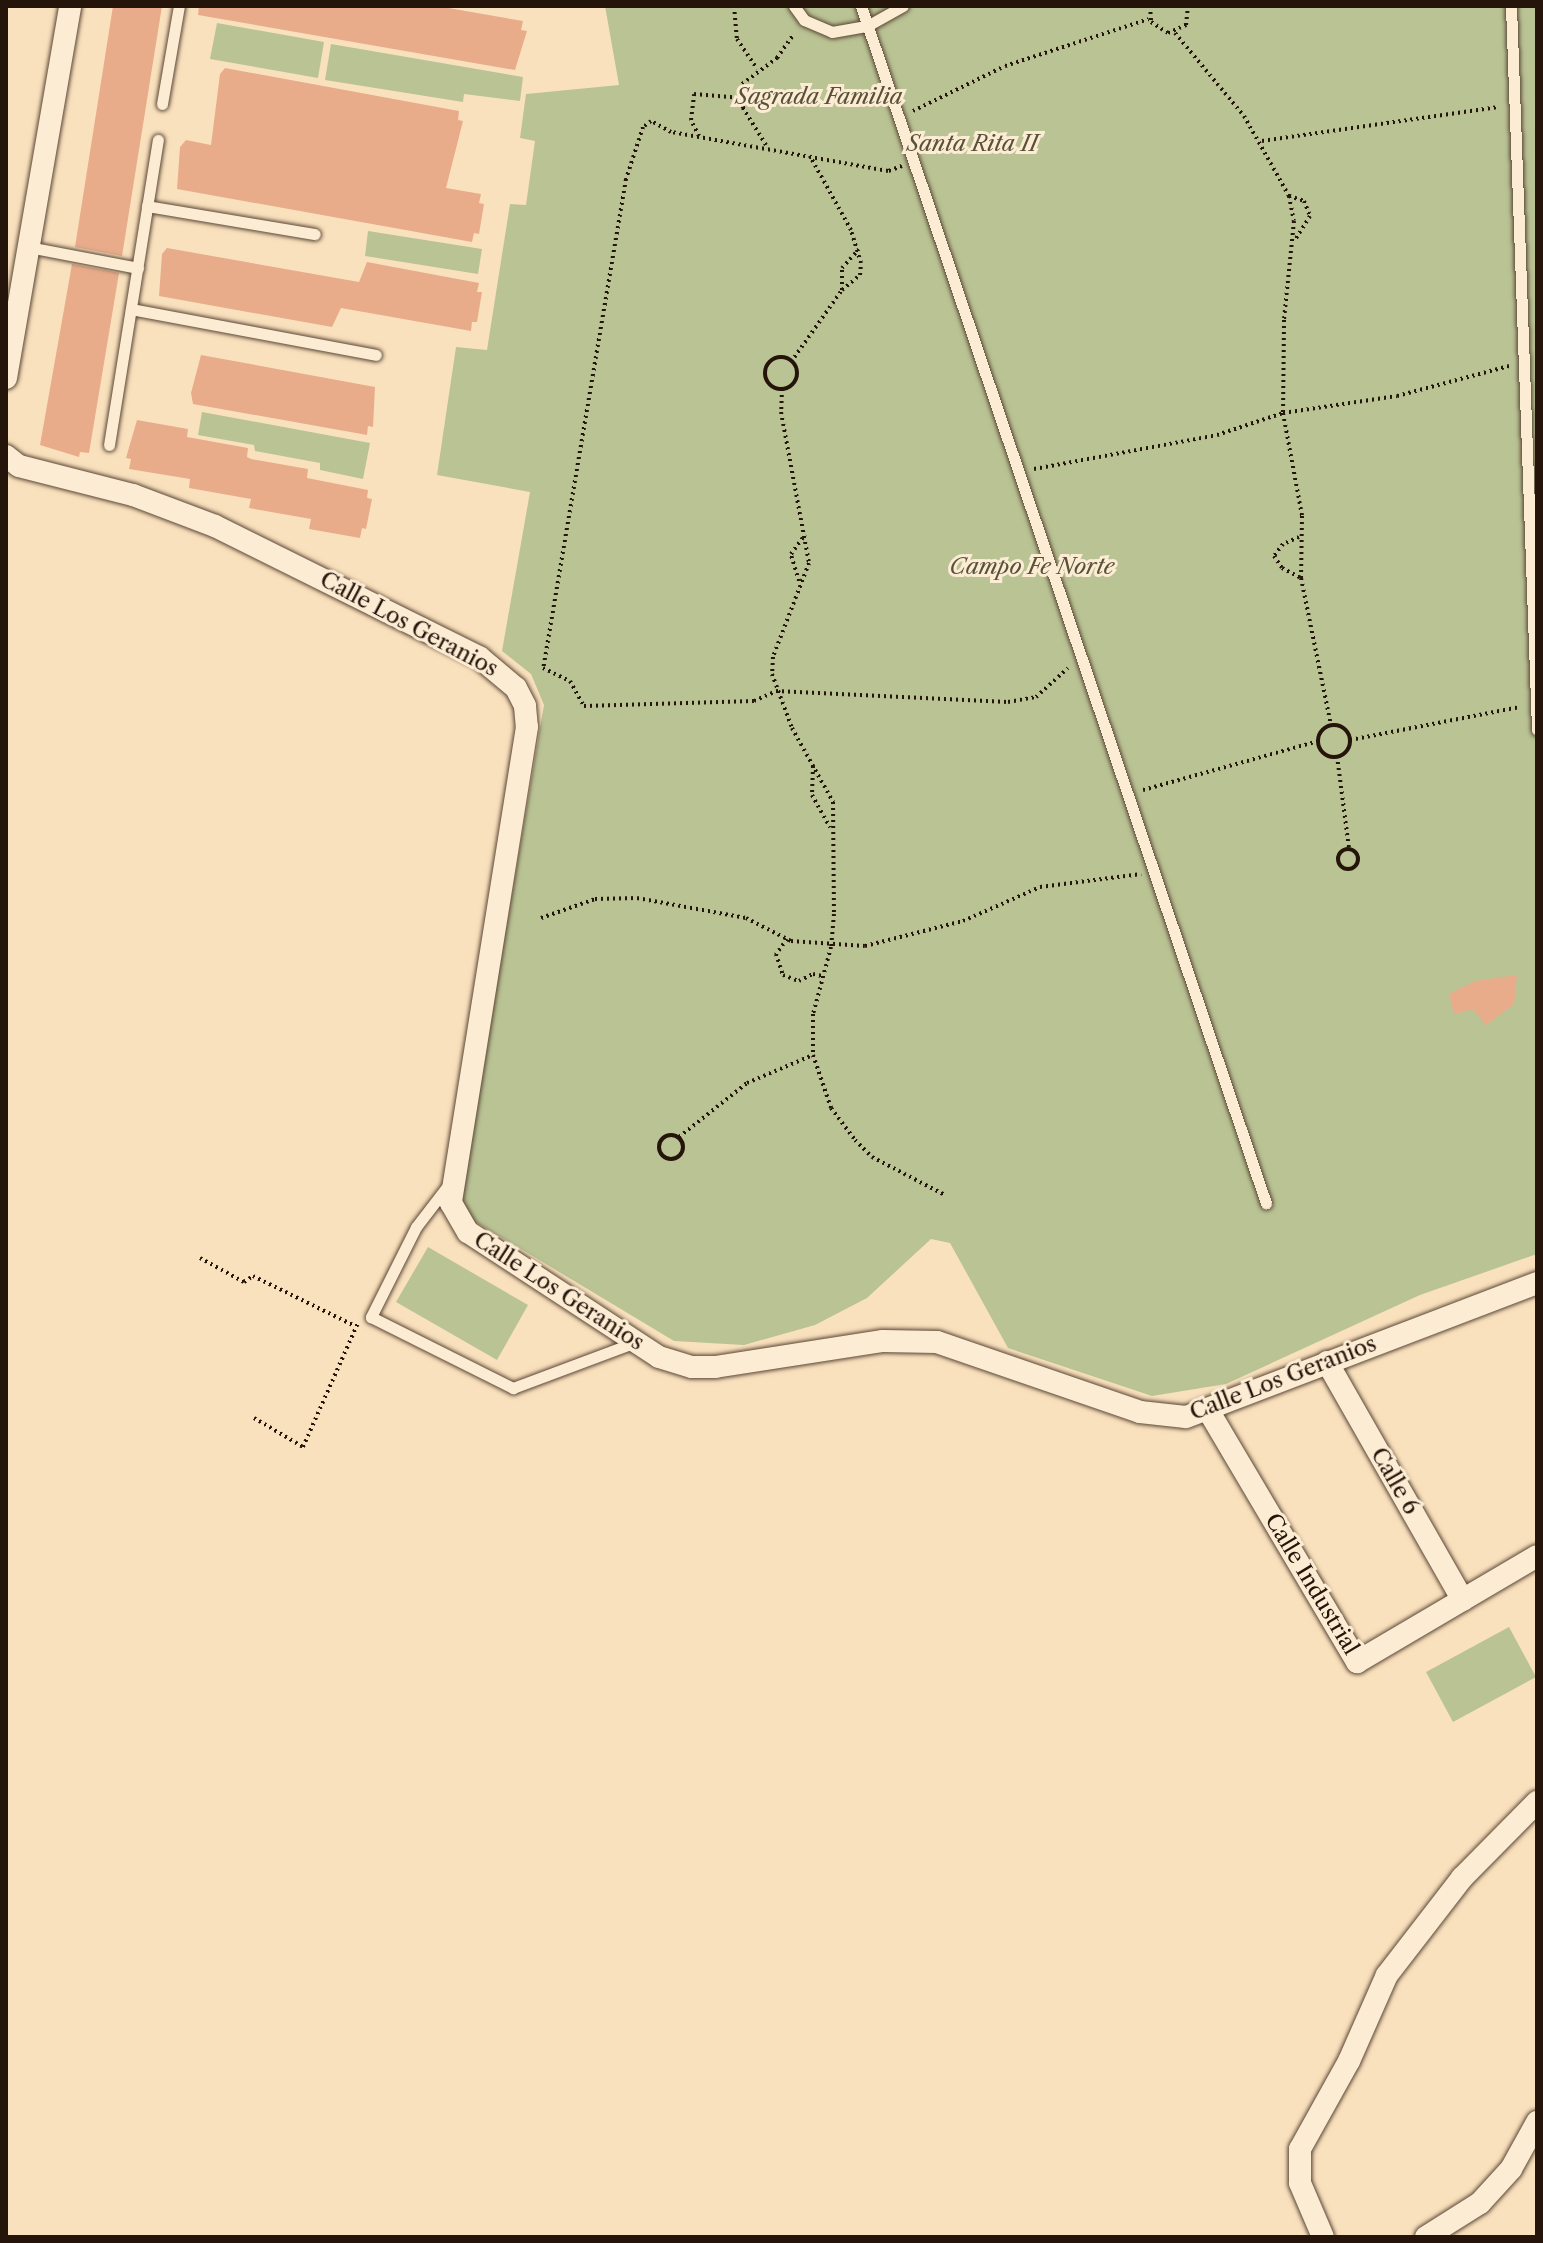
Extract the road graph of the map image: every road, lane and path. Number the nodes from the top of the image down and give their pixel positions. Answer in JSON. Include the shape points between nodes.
{"nodes":[{"id":1,"x":70,"y":6,"type":"edge"},
{"id":2,"x":179,"y":6,"type":"edge"},
{"id":3,"x":734,"y":6,"type":"edge"},
{"id":4,"x":794,"y":6,"type":"edge"},
{"id":5,"x":861,"y":6,"type":"edge"},
{"id":6,"x":903,"y":6,"type":"edge"},
{"id":7,"x":1150,"y":6,"type":"edge"},
{"id":8,"x":1188,"y":6,"type":"edge"},
{"id":9,"x":1511,"y":6,"type":"edge"},
{"id":10,"x":1149,"y":19,"type":"junction"},
{"id":11,"x":867,"y":26,"type":"junction"},
{"id":12,"x":1175,"y":33,"type":"junction"},
{"id":13,"x":794,"y":34,"type":"dead end"},
{"id":14,"x":757,"y":69,"type":"junction"},
{"id":15,"x":742,"y":98,"type":"junction"},
{"id":16,"x":162,"y":104,"type":"dead end"},
{"id":17,"x":1513,"y":105,"type":"junction"},
{"id":18,"x":897,"y":119,"type":"junction"},
{"id":19,"x":699,"y":136,"type":"junction"},
{"id":20,"x":158,"y":140,"type":"dead end"},
{"id":21,"x":1261,"y":141,"type":"junction"},
{"id":22,"x":768,"y":146,"type":"junction"},
{"id":23,"x":810,"y":156,"type":"junction"},
{"id":24,"x":912,"y":163,"type":"junction"},
{"id":25,"x":1289,"y":196,"type":"junction"},
{"id":26,"x":147,"y":206,"type":"junction"},
{"id":27,"x":315,"y":234,"type":"dead end"},
{"id":28,"x":1293,"y":242,"type":"junction"},
{"id":29,"x":27,"y":247,"type":"junction"},
{"id":30,"x":859,"y":249,"type":"junction"},
{"id":31,"x":138,"y":268,"type":"junction"},
{"id":32,"x":842,"y":290,"type":"junction"},
{"id":33,"x":131,"y":309,"type":"junction"},
{"id":34,"x":376,"y":355,"type":"dead end"},
{"id":35,"x":791,"y":362,"type":"junction"},
{"id":36,"x":7,"y":363,"type":"edge"},
{"id":37,"x":1523,"y":363,"type":"junction"},
{"id":38,"x":782,"y":389,"type":"junction"},
{"id":39,"x":1283,"y":413,"type":"junction"},
{"id":40,"x":109,"y":445,"type":"dead end"},
{"id":41,"x":6,"y":456,"type":"edge"},
{"id":42,"x":1016,"y":472,"type":"junction"},
{"id":43,"x":805,"y":535,"type":"junction"},
{"id":44,"x":1300,"y":536,"type":"junction"},
{"id":45,"x":1301,"y":578,"type":"junction"},
{"id":46,"x":799,"y":581,"type":"junction"},
{"id":47,"x":1079,"y":658,"type":"junction"},
{"id":48,"x":776,"y":691,"type":"junction"},
{"id":49,"x":1536,"y":705,"type":"edge"},
{"id":50,"x":1331,"y":725,"type":"junction"},
{"id":51,"x":1537,"y":730,"type":"edge"},
{"id":52,"x":1350,"y":740,"type":"junction"},
{"id":53,"x":1318,"y":741,"type":"junction"},
{"id":54,"x":1337,"y":756,"type":"junction"},
{"id":55,"x":813,"y":766,"type":"junction"},
{"id":56,"x":1125,"y":795,"type":"junction"},
{"id":57,"x":832,"y":829,"type":"junction"},
{"id":58,"x":1349,"y":848,"type":"junction"},
{"id":59,"x":1151,"y":872,"type":"junction"},
{"id":60,"x":541,"y":918,"type":"dead end"},
{"id":61,"x":787,"y":939,"type":"junction"},
{"id":62,"x":831,"y":947,"type":"junction"},
{"id":63,"x":822,"y":976,"type":"junction"},
{"id":64,"x":813,"y":1055,"type":"junction"},
{"id":65,"x":679,"y":1137,"type":"junction"},
{"id":66,"x":450,"y":1184,"type":"junction"},
{"id":67,"x":945,"y":1195,"type":"dead end"},
{"id":68,"x":1266,"y":1203,"type":"dead end"},
{"id":69,"x":200,"y":1258,"type":"dead end"},
{"id":70,"x":1537,"y":1283,"type":"edge"},
{"id":71,"x":371,"y":1317,"type":"junction"},
{"id":72,"x":353,"y":1325,"type":"junction"},
{"id":73,"x":636,"y":1342,"type":"junction"},
{"id":74,"x":1327,"y":1362,"type":"junction"},
{"id":75,"x":1208,"y":1410,"type":"junction"},
{"id":76,"x":254,"y":1418,"type":"dead end"},
{"id":77,"x":1537,"y":1556,"type":"edge"},
{"id":78,"x":1463,"y":1600,"type":"junction"},
{"id":79,"x":1537,"y":1802,"type":"edge"},
{"id":80,"x":1537,"y":2122,"type":"edge"},
{"id":81,"x":1323,"y":2237,"type":"edge"},
{"id":82,"x":1426,"y":2237,"type":"edge"}],
"edges":[{"from":1,"to":29,"type":"street"},
{"from":2,"to":16,"type":"lane"},
{"from":3,"to":14,"type":"path","via":[[737,39]]},
{"from":4,"to":11,"type":"lane","via":[[817,28],[832,32]]},
{"from":5,"to":11,"type":"lane"},
{"from":6,"to":11,"type":"lane"},
{"from":7,"to":10,"type":"path"},
{"from":8,"to":12,"type":"path","via":[[1189,18]]},
{"from":9,"to":17,"type":"lane"},
{"from":10,"to":12,"type":"path","via":[[1160,32]]},
{"from":10,"to":18,"type":"path","via":[[1005,66]]},
{"from":11,"to":18,"type":"lane"},
{"from":12,"to":21,"type":"path"},
{"from":13,"to":14,"type":"path","via":[[777,58]]},
{"from":14,"to":15,"type":"path","via":[[742,84]]},
{"from":15,"to":19,"type":"path","via":[[694,94],[691,120]]},
{"from":15,"to":22,"type":"path","via":[[753,129]]},
{"from":17,"to":21,"type":"path"},
{"from":17,"to":37,"type":"lane"},
{"from":18,"to":24,"type":"lane"},
{"from":19,"to":22,"type":"path"},
{"from":19,"to":48,"type":"path","via":[[646,122],[626,179],[543,668],[570,681],[584,706],[754,701]]},
{"from":20,"to":26,"type":"lane"},
{"from":21,"to":25,"type":"path"},
{"from":22,"to":23,"type":"path"},
{"from":23,"to":24,"type":"path","via":[[888,171]]},
{"from":23,"to":30,"type":"path"},
{"from":24,"to":42,"type":"lane"},
{"from":25,"to":28,"type":"path"},
{"from":25,"to":28,"type":"path","via":[[1304,201],[1310,216]]},
{"from":26,"to":27,"type":"lane"},
{"from":26,"to":31,"type":"lane"},
{"from":28,"to":39,"type":"path","via":[[1284,320]]},
{"from":29,"to":31,"type":"lane"},
{"from":29,"to":36,"type":"street"},
{"from":30,"to":32,"type":"path","via":[[842,268]]},
{"from":30,"to":32,"type":"path","via":[[860,275]]},
{"from":31,"to":33,"type":"lane"},
{"from":32,"to":35,"type":"path"},
{"from":33,"to":34,"type":"lane"},
{"from":33,"to":40,"type":"lane"},
{"from":35,"to":38,"type":"path","via":[[795,381]]},
{"from":35,"to":38,"type":"path","via":[[777,358],[766,368],[768,383]]},
{"from":37,"to":39,"type":"path","via":[[1397,396]]},
{"from":37,"to":49,"type":"lane"},
{"from":38,"to":43,"type":"path","via":[[781,412]]},
{"from":39,"to":42,"type":"path","via":[[1217,435]]},
{"from":39,"to":44,"type":"path","via":[[1302,516]]},
{"from":41,"to":66,"type":"street","name":"Calle Los Geranios","via":[[19,466],[133,495],[215,526],[479,657],[516,688],[527,727]]},
{"from":42,"to":47,"type":"lane"},
{"from":43,"to":46,"type":"path","via":[[809,563]]},
{"from":43,"to":46,"type":"path","via":[[791,554]]},
{"from":44,"to":45,"type":"path"},
{"from":44,"to":45,"type":"path","via":[[1283,544],[1274,556],[1282,568]]},
{"from":45,"to":50,"type":"path"},
{"from":46,"to":48,"type":"path","via":[[773,657]]},
{"from":47,"to":48,"type":"path","via":[[1045,692],[1008,702]]},
{"from":47,"to":56,"type":"lane"},
{"from":48,"to":55,"type":"path"},
{"from":49,"to":51,"type":"lane"},
{"from":49,"to":52,"type":"path"},
{"from":50,"to":52,"type":"path","via":[[1345,729]]},
{"from":50,"to":53,"type":"path"},
{"from":52,"to":54,"type":"path"},
{"from":53,"to":54,"type":"path","via":[[1325,754]]},
{"from":53,"to":56,"type":"path"},
{"from":54,"to":58,"type":"path"},
{"from":55,"to":57,"type":"path","via":[[830,791]]},
{"from":55,"to":57,"type":"path","via":[[812,795]]},
{"from":56,"to":59,"type":"lane"},
{"from":57,"to":62,"type":"path"},
{"from":58,"to":58,"type":"path","via":[[1359,860],[1349,869],[1338,859]]},
{"from":59,"to":62,"type":"path","via":[[1040,887],[914,937]]},
{"from":59,"to":68,"type":"lane"},
{"from":60,"to":61,"type":"path","via":[[595,899],[637,898],[746,918]]},
{"from":61,"to":62,"type":"path"},
{"from":61,"to":63,"type":"path","via":[[776,954],[783,975],[799,981]]},
{"from":62,"to":63,"type":"path"},
{"from":63,"to":64,"type":"path","via":[[813,1014]]},
{"from":64,"to":65,"type":"path","via":[[747,1083]]},
{"from":64,"to":67,"type":"path","via":[[831,1108],[855,1140],[872,1157]]},
{"from":65,"to":65,"type":"path","via":[[661,1139],[661,1154],[672,1159],[680,1155]]},
{"from":66,"to":71,"type":"lane","via":[[416,1227]]},
{"from":66,"to":73,"type":"street","name":"Calle Los Geranios","via":[[453,1210],[468,1232]]},
{"from":69,"to":72,"type":"path","via":[[244,1282],[253,1276]]},
{"from":70,"to":74,"type":"street","name":"Calle Los Geranios"},
{"from":71,"to":72,"type":"path"},
{"from":71,"to":73,"type":"lane","via":[[513,1388]]},
{"from":72,"to":76,"type":"path","via":[[303,1447]]},
{"from":73,"to":75,"type":"street","name":"Calle Los Geranios","via":[[675,1364],[692,1367],[758,1363],[883,1341],[937,1342],[1160,1417]]},
{"from":74,"to":75,"type":"street","name":"Calle Los Geranios"},
{"from":74,"to":78,"type":"street","name":"Calle 6"},
{"from":75,"to":78,"type":"street","name":"Calle Industrial","via":[[1357,1662]]},
{"from":77,"to":78,"type":"street","name":"Calle Industrial"},
{"from":79,"to":81,"type":"street","via":[[1500,1835],[1402,1954],[1300,2149],[1300,2183]]},
{"from":80,"to":82,"type":"street","via":[[1511,2169],[1480,2203]]}]}
